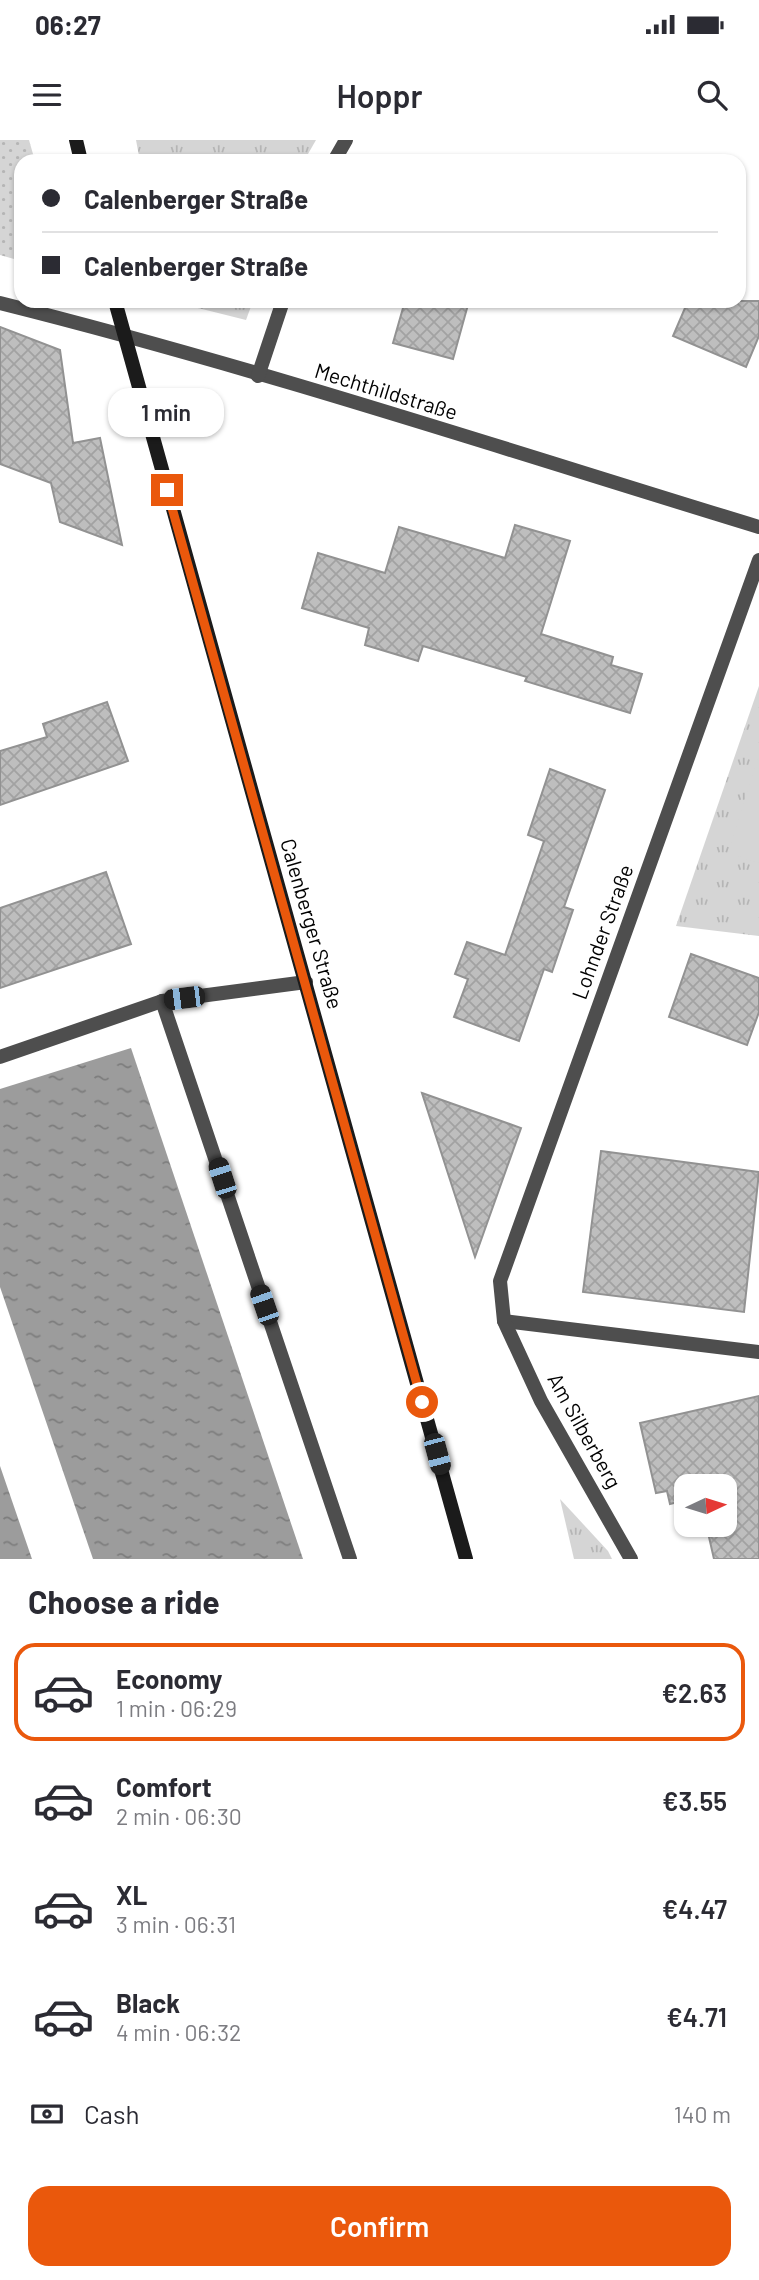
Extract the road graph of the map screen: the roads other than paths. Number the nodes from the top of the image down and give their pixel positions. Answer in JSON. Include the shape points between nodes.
{"nodes":[{"id":1,"x":18,"y":308,"type":"edge"},
{"id":2,"x":117,"y":308,"type":"edge"},
{"id":3,"x":281,"y":308,"type":"edge"},
{"id":4,"x":124,"y":337,"type":"junction"},
{"id":5,"x":258,"y":376,"type":"junction"},
{"id":6,"x":759,"y":527,"type":"edge"},
{"id":7,"x":759,"y":560,"type":"edge"},
{"id":8,"x":306,"y":982,"type":"junction"},
{"id":9,"x":162,"y":1001,"type":"junction"},
{"id":10,"x":0,"y":1057,"type":"edge"},
{"id":11,"x":504,"y":1321,"type":"junction"},
{"id":12,"x":759,"y":1352,"type":"edge"},
{"id":13,"x":350,"y":1559,"type":"edge"},
{"id":14,"x":466,"y":1559,"type":"edge"},
{"id":15,"x":631,"y":1559,"type":"edge"}],
"edges":[{"from":1,"to":4,"type":"street","name":"Mechthildstraße"},
{"from":2,"to":4,"type":"street","name":"Calenberger Straße"},
{"from":3,"to":5,"type":"street"},
{"from":4,"to":5,"type":"street","name":"Mechthildstraße"},
{"from":4,"to":8,"type":"street","name":"Calenberger Straße"},
{"from":5,"to":6,"type":"street","name":"Mechthildstraße"},
{"from":7,"to":11,"type":"street","name":"Lohnder Straße","via":[[500,1280]]},
{"from":8,"to":9,"type":"street"},
{"from":8,"to":14,"type":"street","name":"Calenberger Straße"},
{"from":9,"to":10,"type":"street"},
{"from":9,"to":13,"type":"street"},
{"from":11,"to":12,"type":"street"},
{"from":11,"to":15,"type":"street","name":"Am Silberberg","via":[[541,1401]]}]}
